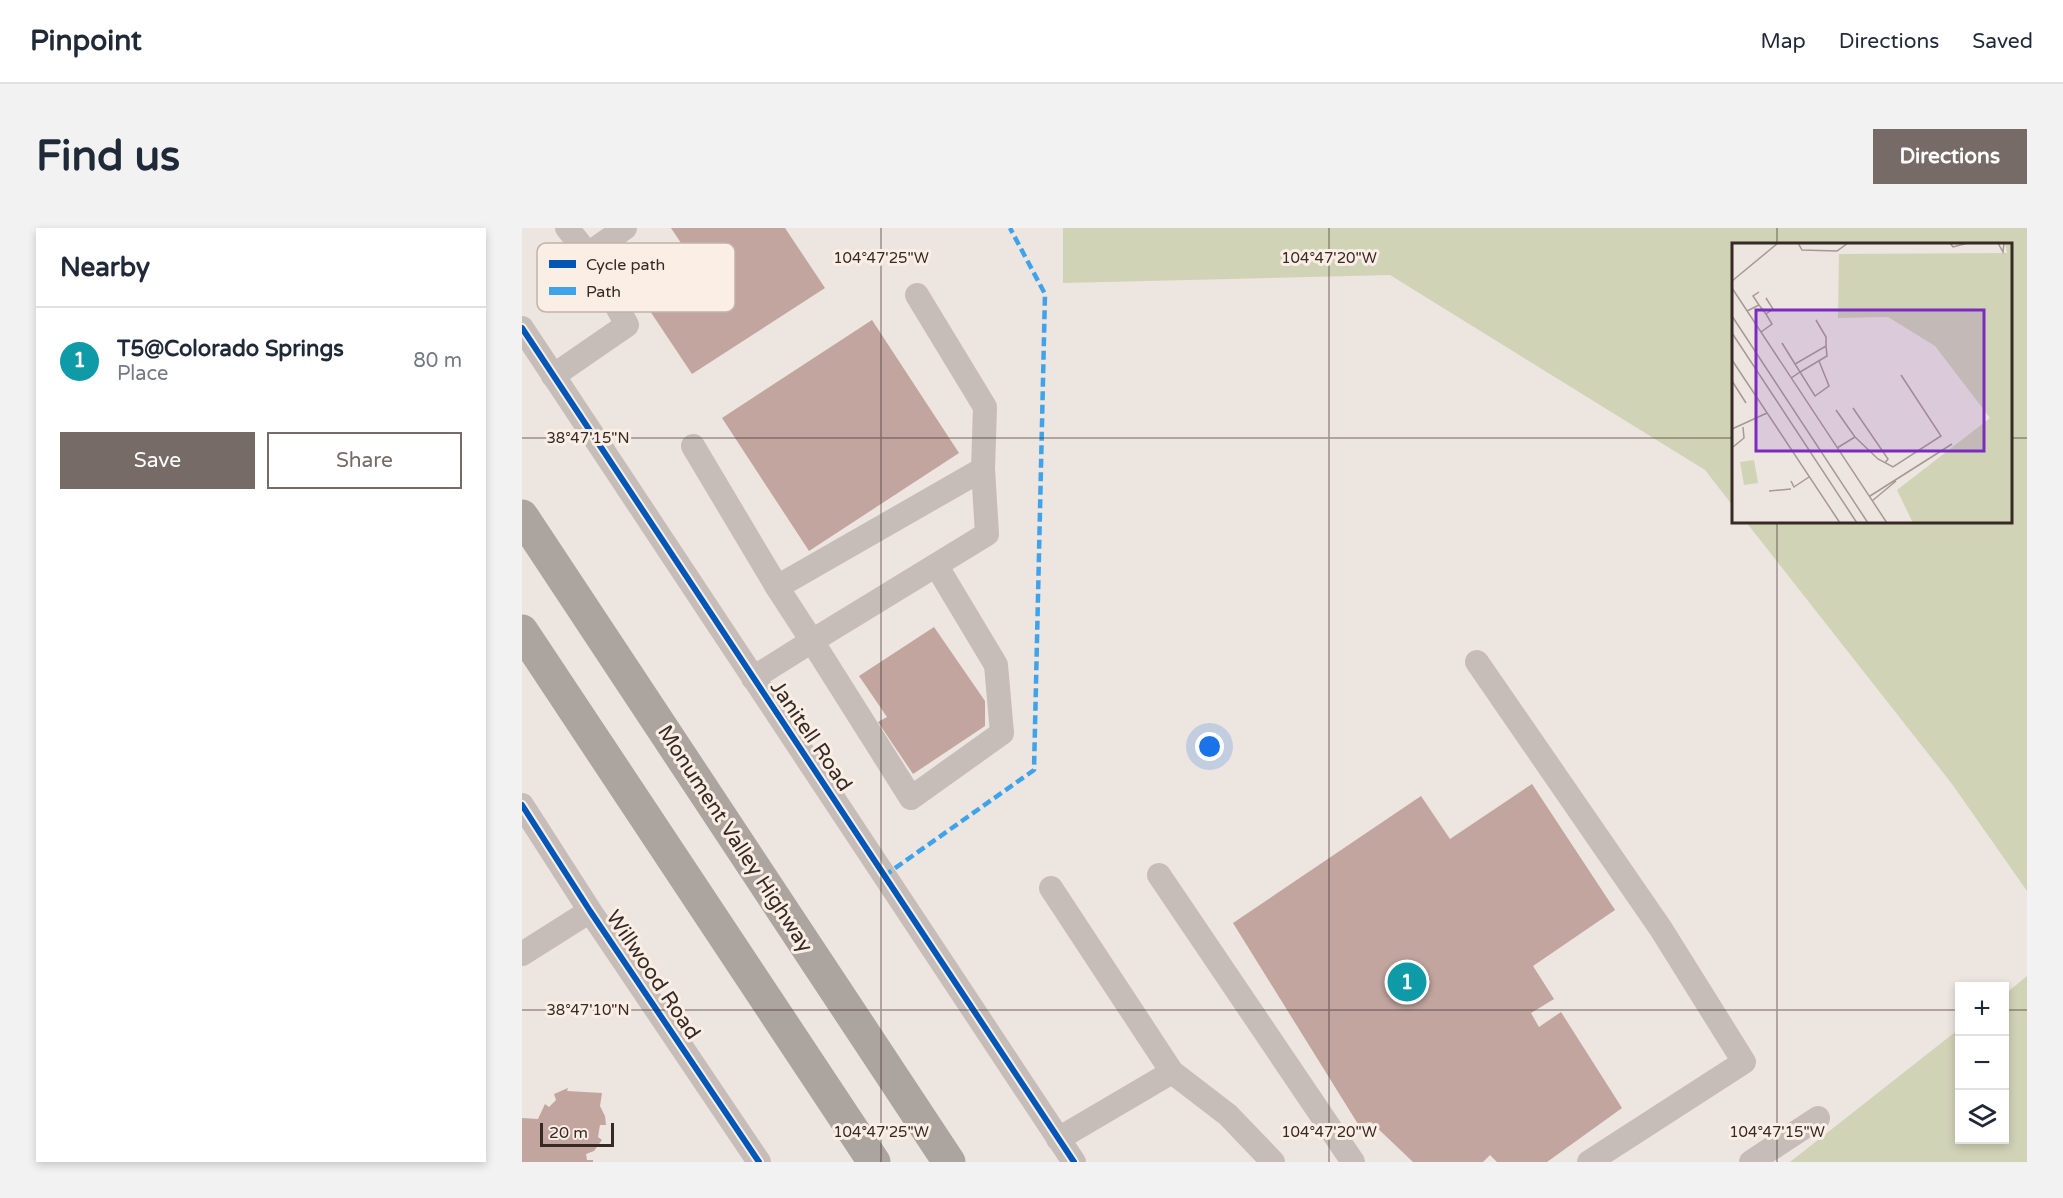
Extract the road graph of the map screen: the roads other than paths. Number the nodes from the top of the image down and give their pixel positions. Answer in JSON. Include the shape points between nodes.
{"nodes":[{"id":1,"x":567,"y":228,"type":"edge"},
{"id":2,"x":625,"y":228,"type":"edge"},
{"id":3,"x":579,"y":243,"type":"edge"},
{"id":4,"x":604,"y":243,"type":"edge"},
{"id":5,"x":916,"y":295,"type":"dead end"},
{"id":6,"x":620,"y":312,"type":"edge"},
{"id":7,"x":522,"y":328,"type":"edge"},
{"id":8,"x":553,"y":376,"type":"junction"},
{"id":9,"x":693,"y":446,"type":"dead end"},
{"id":10,"x":983,"y":469,"type":"junction"},
{"id":11,"x":522,"y":516,"type":"edge"},
{"id":12,"x":936,"y":565,"type":"junction"},
{"id":13,"x":777,"y":587,"type":"junction"},
{"id":14,"x":522,"y":631,"type":"edge"},
{"id":15,"x":812,"y":641,"type":"junction"},
{"id":16,"x":1477,"y":662,"type":"dead end"},
{"id":17,"x":753,"y":678,"type":"junction"},
{"id":18,"x":522,"y":805,"type":"edge"},
{"id":19,"x":1159,"y":875,"type":"dead end"},
{"id":20,"x":1051,"y":888,"type":"dead end"},
{"id":21,"x":590,"y":910,"type":"junction"},
{"id":22,"x":522,"y":954,"type":"edge"},
{"id":23,"x":1172,"y":1072,"type":"junction"},
{"id":24,"x":1818,"y":1118,"type":"dead end"},
{"id":25,"x":1058,"y":1139,"type":"junction"},
{"id":26,"x":759,"y":1162,"type":"edge"},
{"id":27,"x":874,"y":1162,"type":"edge"},
{"id":28,"x":949,"y":1162,"type":"edge"},
{"id":29,"x":1074,"y":1162,"type":"edge"},
{"id":30,"x":1273,"y":1162,"type":"edge"},
{"id":31,"x":1353,"y":1162,"type":"edge"},
{"id":32,"x":1589,"y":1162,"type":"edge"},
{"id":33,"x":1750,"y":1162,"type":"edge"}],
"edges":[{"from":1,"to":3,"type":"street"},
{"from":2,"to":4,"type":"street"},
{"from":5,"to":10,"type":"street","via":[[985,407]]},
{"from":6,"to":8,"type":"street","via":[[627,325]]},
{"from":7,"to":8,"type":"street","name":"Janitell Road"},
{"from":8,"to":17,"type":"street","name":"Janitell Road"},
{"from":9,"to":13,"type":"street"},
{"from":10,"to":12,"type":"street","via":[[987,534]]},
{"from":10,"to":13,"type":"street"},
{"from":11,"to":28,"type":"highway","name":"Monument Valley Highway"},
{"from":12,"to":15,"type":"street"},
{"from":12,"to":15,"type":"street","via":[[996,665],[1002,733],[911,798]]},
{"from":13,"to":15,"type":"street"},
{"from":14,"to":27,"type":"highway"},
{"from":15,"to":17,"type":"street"},
{"from":16,"to":32,"type":"street","via":[[1661,929],[1744,1062]]},
{"from":17,"to":25,"type":"street","name":"Janitell Road"},
{"from":18,"to":21,"type":"street","name":"Willwood Road"},
{"from":19,"to":31,"type":"street"},
{"from":20,"to":23,"type":"street"},
{"from":21,"to":22,"type":"street"},
{"from":21,"to":26,"type":"street","name":"Willwood Road"},
{"from":23,"to":25,"type":"street"},
{"from":23,"to":30,"type":"street","via":[[1228,1115]]},
{"from":24,"to":33,"type":"street"},
{"from":25,"to":29,"type":"street","name":"Janitell Road"}]}
